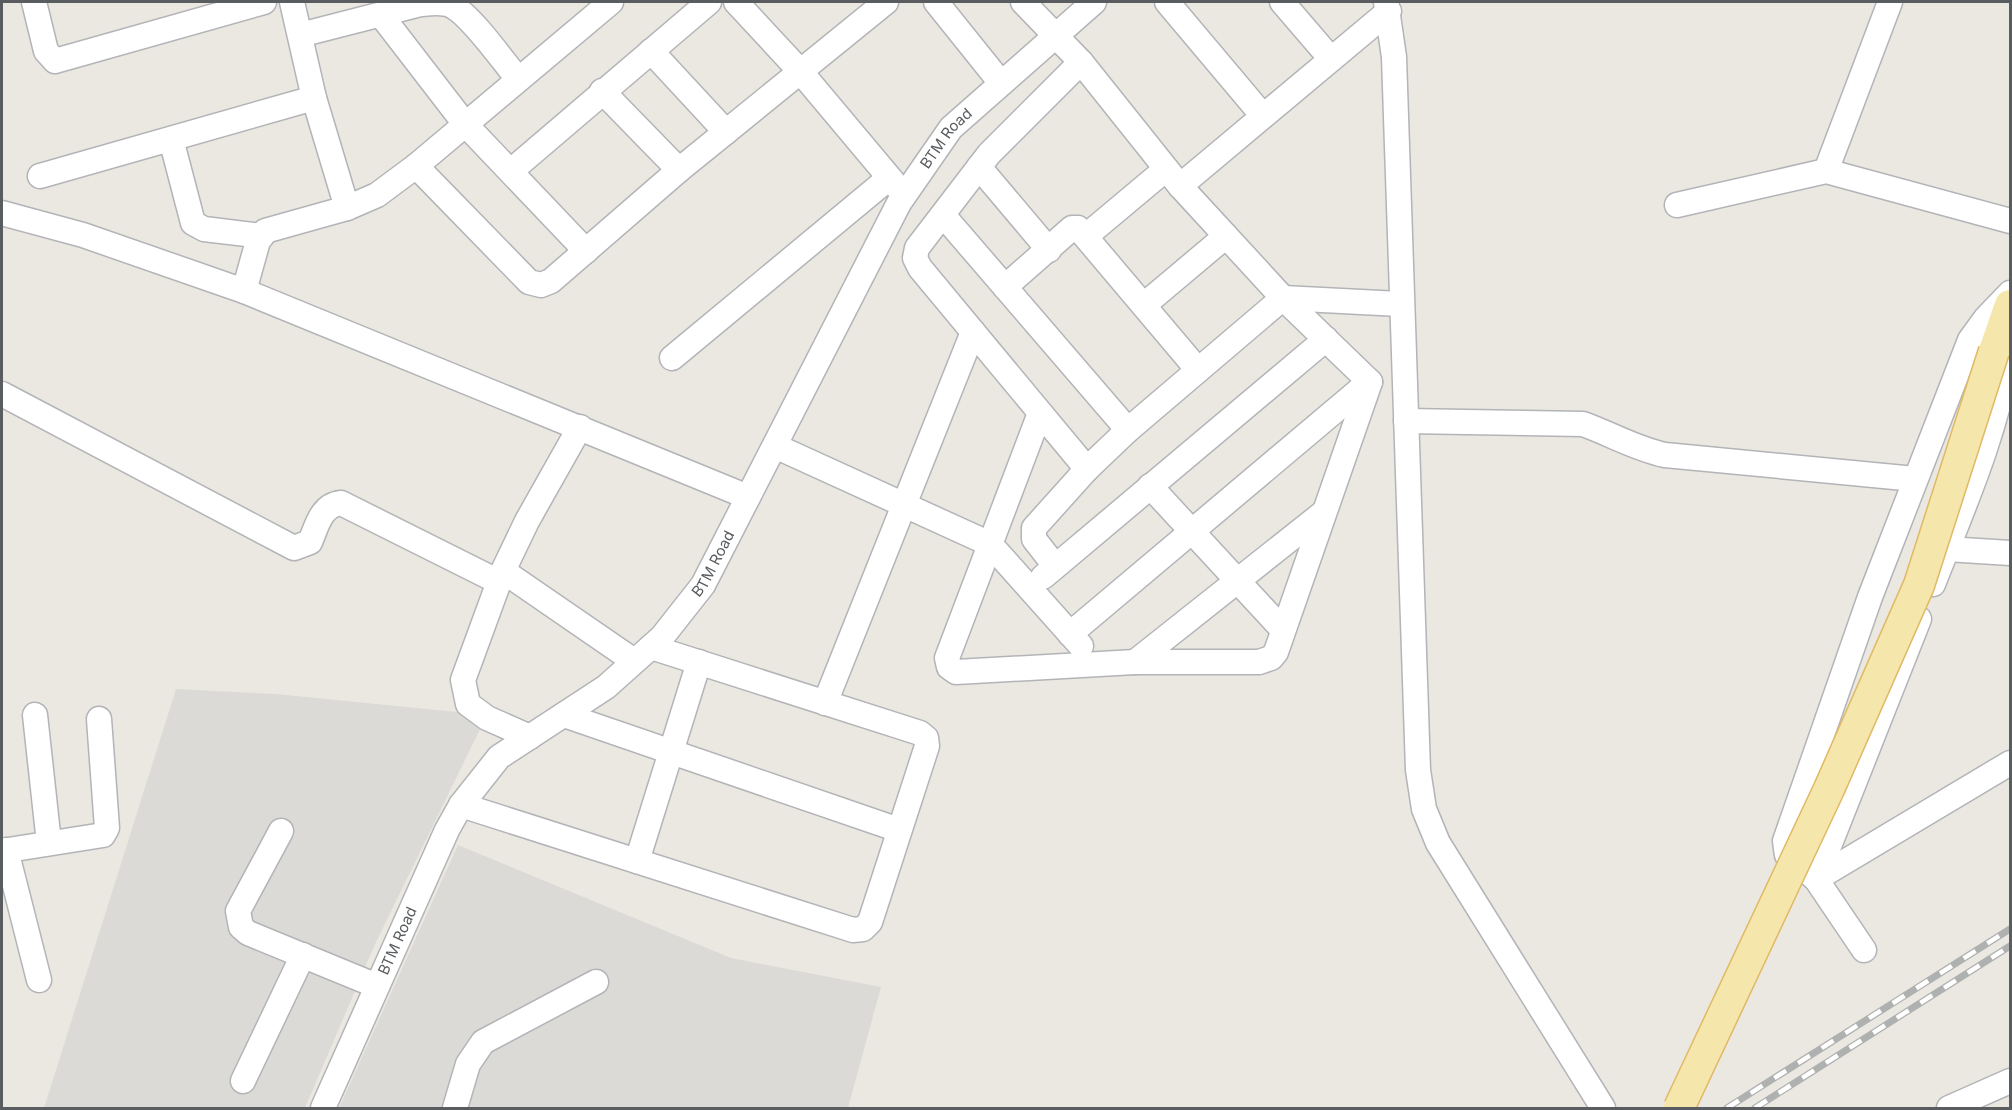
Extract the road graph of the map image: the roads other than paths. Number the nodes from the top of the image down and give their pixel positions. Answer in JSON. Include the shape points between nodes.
{"nodes":[{"id":1,"x":34,"y":2,"type":"edge"},
{"id":2,"x":264,"y":2,"type":"edge"},
{"id":3,"x":292,"y":2,"type":"edge"},
{"id":4,"x":611,"y":2,"type":"edge"},
{"id":5,"x":709,"y":2,"type":"edge"},
{"id":6,"x":736,"y":2,"type":"edge"},
{"id":7,"x":886,"y":2,"type":"edge"},
{"id":8,"x":936,"y":2,"type":"edge"},
{"id":9,"x":1023,"y":2,"type":"edge"},
{"id":10,"x":1094,"y":2,"type":"edge"},
{"id":11,"x":1167,"y":2,"type":"edge"},
{"id":12,"x":1282,"y":2,"type":"edge"},
{"id":13,"x":1890,"y":2,"type":"edge"},
{"id":14,"x":1388,"y":6,"type":"edge"},
{"id":15,"x":861,"y":9,"type":"edge"},
{"id":16,"x":381,"y":15,"type":"junction"},
{"id":17,"x":300,"y":35,"type":"junction"},
{"id":18,"x":1055,"y":36,"type":"junction"},
{"id":19,"x":651,"y":51,"type":"junction"},
{"id":20,"x":1331,"y":59,"type":"junction"},
{"id":21,"x":1081,"y":62,"type":"junction"},
{"id":22,"x":800,"y":71,"type":"junction"},
{"id":23,"x":518,"y":79,"type":"junction"},
{"id":24,"x":1001,"y":83,"type":"junction"},
{"id":25,"x":602,"y":91,"type":"junction"},
{"id":26,"x":314,"y":98,"type":"junction"},
{"id":27,"x":1263,"y":116,"type":"junction"},
{"id":28,"x":465,"y":124,"type":"junction"},
{"id":29,"x":726,"y":132,"type":"junction"},
{"id":30,"x":171,"y":139,"type":"junction"},
{"id":31,"x":416,"y":166,"type":"junction"},
{"id":32,"x":979,"y":167,"type":"junction"},
{"id":33,"x":512,"y":170,"type":"junction"},
{"id":34,"x":680,"y":170,"type":"junction"},
{"id":35,"x":1826,"y":171,"type":"junction"},
{"id":36,"x":40,"y":176,"type":"dead end"},
{"id":37,"x":1173,"y":177,"type":"junction"},
{"id":38,"x":897,"y":186,"type":"junction"},
{"id":39,"x":1677,"y":205,"type":"dead end"},
{"id":40,"x":347,"y":208,"type":"junction"},
{"id":41,"x":2,"y":213,"type":"edge"},
{"id":42,"x":943,"y":215,"type":"junction"},
{"id":43,"x":2010,"y":220,"type":"edge"},
{"id":44,"x":262,"y":236,"type":"junction"},
{"id":45,"x":1086,"y":236,"type":"junction"},
{"id":46,"x":1226,"y":236,"type":"junction"},
{"id":47,"x":1049,"y":250,"type":"junction"},
{"id":48,"x":586,"y":251,"type":"junction"},
{"id":49,"x":1005,"y":286,"type":"junction"},
{"id":50,"x":244,"y":291,"type":"junction"},
{"id":51,"x":2010,"y":293,"type":"edge"},
{"id":52,"x":1283,"y":298,"type":"junction"},
{"id":53,"x":1400,"y":304,"type":"junction"},
{"id":54,"x":1144,"y":305,"type":"junction"},
{"id":55,"x":2010,"y":305,"type":"edge"},
{"id":56,"x":973,"y":332,"type":"junction"},
{"id":57,"x":1326,"y":339,"type":"junction"},
{"id":58,"x":2002,"y":350,"type":"edge"},
{"id":59,"x":672,"y":358,"type":"dead end"},
{"id":60,"x":1198,"y":370,"type":"junction"},
{"id":61,"x":1404,"y":381,"type":"junction"},
{"id":62,"x":1370,"y":382,"type":"junction"},
{"id":63,"x":2,"y":394,"type":"edge"},
{"id":64,"x":1040,"y":412,"type":"junction"},
{"id":65,"x":1406,"y":421,"type":"junction"},
{"id":66,"x":580,"y":427,"type":"junction"},
{"id":67,"x":1128,"y":430,"type":"junction"},
{"id":68,"x":775,"y":446,"type":"junction"},
{"id":69,"x":1087,"y":470,"type":"junction"},
{"id":70,"x":1915,"y":480,"type":"junction"},
{"id":71,"x":1150,"y":486,"type":"junction"},
{"id":72,"x":748,"y":497,"type":"junction"},
{"id":73,"x":904,"y":504,"type":"junction"},
{"id":74,"x":1323,"y":513,"type":"junction"},
{"id":75,"x":1192,"y":532,"type":"junction"},
{"id":76,"x":990,"y":544,"type":"junction"},
{"id":77,"x":1947,"y":549,"type":"junction"},
{"id":78,"x":2010,"y":553,"type":"edge"},
{"id":79,"x":1055,"y":566,"type":"junction"},
{"id":80,"x":501,"y":576,"type":"junction"},
{"id":81,"x":1237,"y":581,"type":"junction"},
{"id":82,"x":1029,"y":588,"type":"junction"},
{"id":83,"x":1282,"y":629,"type":"junction"},
{"id":84,"x":1070,"y":634,"type":"junction"},
{"id":85,"x":642,"y":654,"type":"junction"},
{"id":86,"x":699,"y":662,"type":"junction"},
{"id":87,"x":1135,"y":662,"type":"junction"},
{"id":88,"x":1097,"y":664,"type":"junction"},
{"id":89,"x":825,"y":703,"type":"junction"},
{"id":90,"x":35,"y":715,"type":"dead end"},
{"id":91,"x":564,"y":715,"type":"junction"},
{"id":92,"x":99,"y":719,"type":"dead end"},
{"id":93,"x":530,"y":737,"type":"junction"},
{"id":94,"x":671,"y":752,"type":"junction"},
{"id":95,"x":2010,"y":763,"type":"edge"},
{"id":96,"x":461,"y":805,"type":"junction"},
{"id":97,"x":899,"y":830,"type":"junction"},
{"id":98,"x":281,"y":831,"type":"dead end"},
{"id":99,"x":49,"y":843,"type":"junction"},
{"id":100,"x":4,"y":850,"type":"edge"},
{"id":101,"x":637,"y":861,"type":"junction"},
{"id":102,"x":1816,"y":879,"type":"junction"},
{"id":103,"x":1864,"y":950,"type":"dead end"},
{"id":104,"x":303,"y":955,"type":"junction"},
{"id":105,"x":39,"y":980,"type":"dead end"},
{"id":106,"x":596,"y":982,"type":"dead end"},
{"id":107,"x":377,"y":986,"type":"junction"},
{"id":108,"x":243,"y":1081,"type":"dead end"},
{"id":109,"x":2010,"y":1082,"type":"edge"},
{"id":110,"x":323,"y":1108,"type":"edge"},
{"id":111,"x":455,"y":1108,"type":"edge"},
{"id":112,"x":1604,"y":1108,"type":"edge"},
{"id":113,"x":1679,"y":1108,"type":"edge"},
{"id":114,"x":1951,"y":1108,"type":"edge"}],
"edges":[{"from":1,"to":2,"type":"street","via":[[46,51],[55,61]]},
{"from":3,"to":17,"type":"street"},
{"from":4,"to":23,"type":"street"},
{"from":5,"to":19,"type":"street"},
{"from":6,"to":22,"type":"street"},
{"from":7,"to":15,"type":"street"},
{"from":8,"to":24,"type":"street"},
{"from":9,"to":18,"type":"street"},
{"from":10,"to":18,"type":"street","name":"BTM Road"},
{"from":11,"to":27,"type":"street"},
{"from":12,"to":20,"type":"street"},
{"from":13,"to":35,"type":"street"},
{"from":14,"to":20,"type":"street"},
{"from":14,"to":53,"type":"street","via":[[1394,57]]},
{"from":15,"to":22,"type":"street"},
{"from":16,"to":17,"type":"street"},
{"from":16,"to":23,"type":"street","via":[[422,4],[454,7]]},
{"from":16,"to":28,"type":"street"},
{"from":17,"to":26,"type":"street"},
{"from":18,"to":21,"type":"street"},
{"from":18,"to":24,"type":"street","name":"BTM Road"},
{"from":19,"to":25,"type":"street"},
{"from":19,"to":29,"type":"street"},
{"from":20,"to":27,"type":"street"},
{"from":21,"to":32,"type":"street"},
{"from":21,"to":37,"type":"street"},
{"from":22,"to":29,"type":"street"},
{"from":22,"to":38,"type":"street"},
{"from":23,"to":28,"type":"street"},
{"from":24,"to":38,"type":"street","name":"BTM Road","via":[[951,128]]},
{"from":25,"to":33,"type":"street"},
{"from":25,"to":34,"type":"street"},
{"from":26,"to":30,"type":"street"},
{"from":26,"to":40,"type":"street"},
{"from":27,"to":37,"type":"street"},
{"from":28,"to":31,"type":"street"},
{"from":28,"to":33,"type":"street"},
{"from":29,"to":34,"type":"street"},
{"from":30,"to":36,"type":"street"},
{"from":30,"to":44,"type":"street","via":[[193,223],[204,229]]},
{"from":31,"to":40,"type":"street","via":[[377,195]]},
{"from":31,"to":48,"type":"street","via":[[529,282],[541,285],[551,281]]},
{"from":32,"to":42,"type":"street"},
{"from":32,"to":47,"type":"street"},
{"from":33,"to":48,"type":"street"},
{"from":34,"to":48,"type":"street"},
{"from":35,"to":39,"type":"street"},
{"from":35,"to":43,"type":"street"},
{"from":37,"to":45,"type":"street"},
{"from":37,"to":46,"type":"street"},
{"from":38,"to":59,"type":"street"},
{"from":38,"to":68,"type":"street","name":"BTM Road"},
{"from":40,"to":44,"type":"street","via":[[274,227]]},
{"from":41,"to":50,"type":"street","via":[[83,235]]},
{"from":42,"to":49,"type":"street"},
{"from":42,"to":56,"type":"street","via":[[917,248],[915,258]]},
{"from":44,"to":50,"type":"street"},
{"from":45,"to":47,"type":"street","via":[[1072,228]]},
{"from":45,"to":54,"type":"street"},
{"from":46,"to":52,"type":"street"},
{"from":46,"to":54,"type":"street"},
{"from":47,"to":49,"type":"street"},
{"from":49,"to":67,"type":"street"},
{"from":50,"to":66,"type":"street"},
{"from":51,"to":70,"type":"street","via":[[1970,340]]},
{"from":52,"to":53,"type":"street"},
{"from":52,"to":57,"type":"street"},
{"from":52,"to":60,"type":"street"},
{"from":53,"to":61,"type":"street"},
{"from":54,"to":60,"type":"street"},
{"from":55,"to":58,"type":"main road"},
{"from":56,"to":64,"type":"street"},
{"from":56,"to":73,"type":"street"},
{"from":57,"to":62,"type":"street"},
{"from":57,"to":71,"type":"street"},
{"from":58,"to":77,"type":"street","via":[[1998,403],[1977,474]]},
{"from":58,"to":113,"type":"main road","bridge":true,"via":[[1919,585],[1829,789]]},
{"from":60,"to":67,"type":"street"},
{"from":61,"to":62,"type":"street"},
{"from":61,"to":65,"type":"street"},
{"from":62,"to":74,"type":"street"},
{"from":62,"to":75,"type":"street"},
{"from":63,"to":80,"type":"street","via":[[294,548],[310,542],[325,509],[341,503]]},
{"from":64,"to":69,"type":"street"},
{"from":64,"to":76,"type":"street"},
{"from":65,"to":70,"type":"street","via":[[1583,424],[1638,449],[1665,455]]},
{"from":65,"to":112,"type":"street","via":[[1418,771],[1424,809],[1438,843]]},
{"from":66,"to":72,"type":"street"},
{"from":66,"to":80,"type":"street"},
{"from":67,"to":69,"type":"street"},
{"from":68,"to":72,"type":"street","name":"BTM Road"},
{"from":68,"to":73,"type":"street"},
{"from":69,"to":79,"type":"street","via":[[1032,532]]},
{"from":70,"to":102,"type":"street","via":[[1785,841],[1786,855]]},
{"from":71,"to":75,"type":"street"},
{"from":71,"to":79,"type":"street"},
{"from":72,"to":85,"type":"street","name":"BTM Road","via":[[703,585]]},
{"from":73,"to":76,"type":"street"},
{"from":73,"to":89,"type":"street"},
{"from":74,"to":81,"type":"street"},
{"from":74,"to":83,"type":"street"},
{"from":75,"to":81,"type":"street"},
{"from":75,"to":84,"type":"street"},
{"from":76,"to":82,"type":"street"},
{"from":76,"to":88,"type":"street","via":[[947,658],[949,667],[956,672]]},
{"from":77,"to":78,"type":"street"},
{"from":77,"to":102,"type":"street"},
{"from":79,"to":82,"type":"street"},
{"from":80,"to":85,"type":"street"},
{"from":80,"to":93,"type":"street","via":[[463,680],[468,704],[487,718]]},
{"from":81,"to":83,"type":"street"},
{"from":81,"to":87,"type":"street"},
{"from":82,"to":84,"type":"street"},
{"from":83,"to":87,"type":"street","via":[[1276,652],[1259,662]]},
{"from":84,"to":88,"type":"street"},
{"from":85,"to":86,"type":"street"},
{"from":85,"to":91,"type":"street","name":"BTM Road","via":[[606,687]]},
{"from":86,"to":89,"type":"street"},
{"from":86,"to":94,"type":"street"},
{"from":87,"to":88,"type":"street"},
{"from":89,"to":97,"type":"street","via":[[926,738],[927,746]]},
{"from":90,"to":99,"type":"street"},
{"from":91,"to":93,"type":"street","name":"BTM Road"},
{"from":91,"to":94,"type":"street"},
{"from":92,"to":99,"type":"street","via":[[107,828],[104,835]]},
{"from":93,"to":96,"type":"street","name":"BTM Road","via":[[499,757]]},
{"from":94,"to":97,"type":"street"},
{"from":94,"to":101,"type":"street"},
{"from":95,"to":102,"type":"street"},
{"from":96,"to":101,"type":"street"},
{"from":96,"to":107,"type":"street","name":"BTM Road"},
{"from":97,"to":101,"type":"street","via":[[870,922],[853,930]]},
{"from":98,"to":104,"type":"street","via":[[238,911],[238,920],[248,933]]},
{"from":99,"to":100,"type":"street"},
{"from":100,"to":105,"type":"street"},
{"from":102,"to":103,"type":"street"},
{"from":104,"to":107,"type":"street"},
{"from":104,"to":108,"type":"street"},
{"from":106,"to":111,"type":"street","via":[[483,1042],[468,1064]]},
{"from":107,"to":110,"type":"street","name":"BTM Road"},
{"from":109,"to":114,"type":"street"}]}
